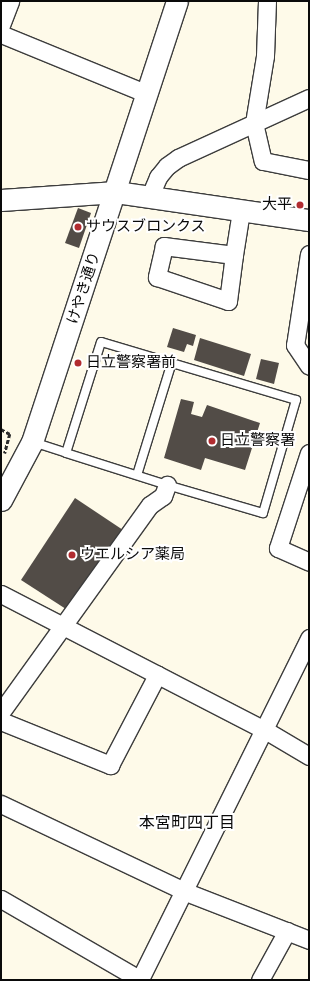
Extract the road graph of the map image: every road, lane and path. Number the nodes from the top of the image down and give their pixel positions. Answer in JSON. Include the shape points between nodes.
{"nodes":[{"id":1,"x":10,"y":1,"type":"edge"},
{"id":2,"x":267,"y":1,"type":"edge"},
{"id":3,"x":173,"y":3,"type":"edge"},
{"id":4,"x":1,"y":25,"type":"edge"},
{"id":5,"x":1,"y":34,"type":"edge"},
{"id":6,"x":147,"y":94,"type":"junction"},
{"id":7,"x":309,"y":98,"type":"edge"},
{"id":8,"x":254,"y":123,"type":"junction"},
{"id":9,"x":309,"y":170,"type":"edge"},
{"id":10,"x":116,"y":192,"type":"junction"},
{"id":11,"x":150,"y":196,"type":"junction"},
{"id":12,"x":1,"y":200,"type":"edge"},
{"id":13,"x":241,"y":211,"type":"junction"},
{"id":14,"x":309,"y":220,"type":"edge"},
{"id":15,"x":309,"y":254,"type":"edge"},
{"id":16,"x":234,"y":255,"type":"junction"},
{"id":17,"x":305,"y":301,"type":"edge"},
{"id":18,"x":172,"y":362,"type":"junction"},
{"id":19,"x":309,"y":366,"type":"edge"},
{"id":20,"x":1,"y":429,"type":"edge"},
{"id":21,"x":32,"y":442,"type":"junction"},
{"id":22,"x":66,"y":453,"type":"junction"},
{"id":23,"x":309,"y":453,"type":"edge"},
{"id":24,"x":4,"y":459,"type":"dead end"},
{"id":25,"x":136,"y":475,"type":"junction"},
{"id":26,"x":167,"y":485,"type":"junction"},
{"id":27,"x":1,"y":500,"type":"edge"},
{"id":28,"x":309,"y":562,"type":"edge"},
{"id":29,"x":1,"y":594,"type":"edge"},
{"id":30,"x":61,"y":626,"type":"junction"},
{"id":31,"x":309,"y":638,"type":"edge"},
{"id":32,"x":157,"y":675,"type":"junction"},
{"id":33,"x":1,"y":712,"type":"edge"},
{"id":34,"x":1,"y":721,"type":"edge"},
{"id":35,"x":265,"y":730,"type":"junction"},
{"id":36,"x":309,"y":756,"type":"edge"},
{"id":37,"x":1,"y":804,"type":"edge"},
{"id":38,"x":186,"y":892,"type":"junction"},
{"id":39,"x":1,"y":899,"type":"edge"},
{"id":40,"x":287,"y":932,"type":"junction"},
{"id":41,"x":309,"y":940,"type":"edge"},
{"id":42,"x":141,"y":980,"type":"edge"},
{"id":43,"x":260,"y":980,"type":"edge"}],
"edges":[{"from":1,"to":4,"type":"street"},
{"from":2,"to":8,"type":"street","via":[[265,56]]},
{"from":3,"to":6,"type":"street","name":"けやき通り"},
{"from":5,"to":6,"type":"street"},
{"from":6,"to":10,"type":"street","name":"けやき通り"},
{"from":7,"to":8,"type":"street"},
{"from":8,"to":9,"type":"street","via":[[263,161]]},
{"from":8,"to":11,"type":"street","via":[[167,166],[156,181]]},
{"from":10,"to":11,"type":"street"},
{"from":10,"to":12,"type":"street"},
{"from":10,"to":21,"type":"street","name":"けやき通り"},
{"from":11,"to":13,"type":"street"},
{"from":13,"to":14,"type":"street"},
{"from":13,"to":16,"type":"street"},
{"from":15,"to":17,"type":"street"},
{"from":16,"to":16,"type":"street","via":[[228,301],[157,277],[164,246]]},
{"from":17,"to":19,"type":"street","via":[[295,345]]},
{"from":18,"to":22,"type":"lane","via":[[101,342]]},
{"from":18,"to":25,"type":"lane"},
{"from":18,"to":26,"type":"lane","via":[[296,400],[263,512]]},
{"from":20,"to":24,"type":"path","via":[[10,434]]},
{"from":21,"to":22,"type":"lane"},
{"from":21,"to":27,"type":"street","name":"けやき通り"},
{"from":22,"to":25,"type":"lane"},
{"from":23,"to":28,"type":"street","via":[[278,548]]},
{"from":25,"to":26,"type":"lane"},
{"from":26,"to":30,"type":"street","via":[[163,496],[150,505]]},
{"from":29,"to":30,"type":"street"},
{"from":30,"to":32,"type":"street"},
{"from":30,"to":33,"type":"street"},
{"from":31,"to":35,"type":"street"},
{"from":32,"to":34,"type":"street","via":[[110,765]]},
{"from":32,"to":35,"type":"street"},
{"from":35,"to":36,"type":"street"},
{"from":35,"to":38,"type":"street"},
{"from":37,"to":38,"type":"street"},
{"from":38,"to":40,"type":"street"},
{"from":38,"to":42,"type":"street"},
{"from":39,"to":42,"type":"street"},
{"from":40,"to":41,"type":"street"},
{"from":40,"to":43,"type":"street"}]}
